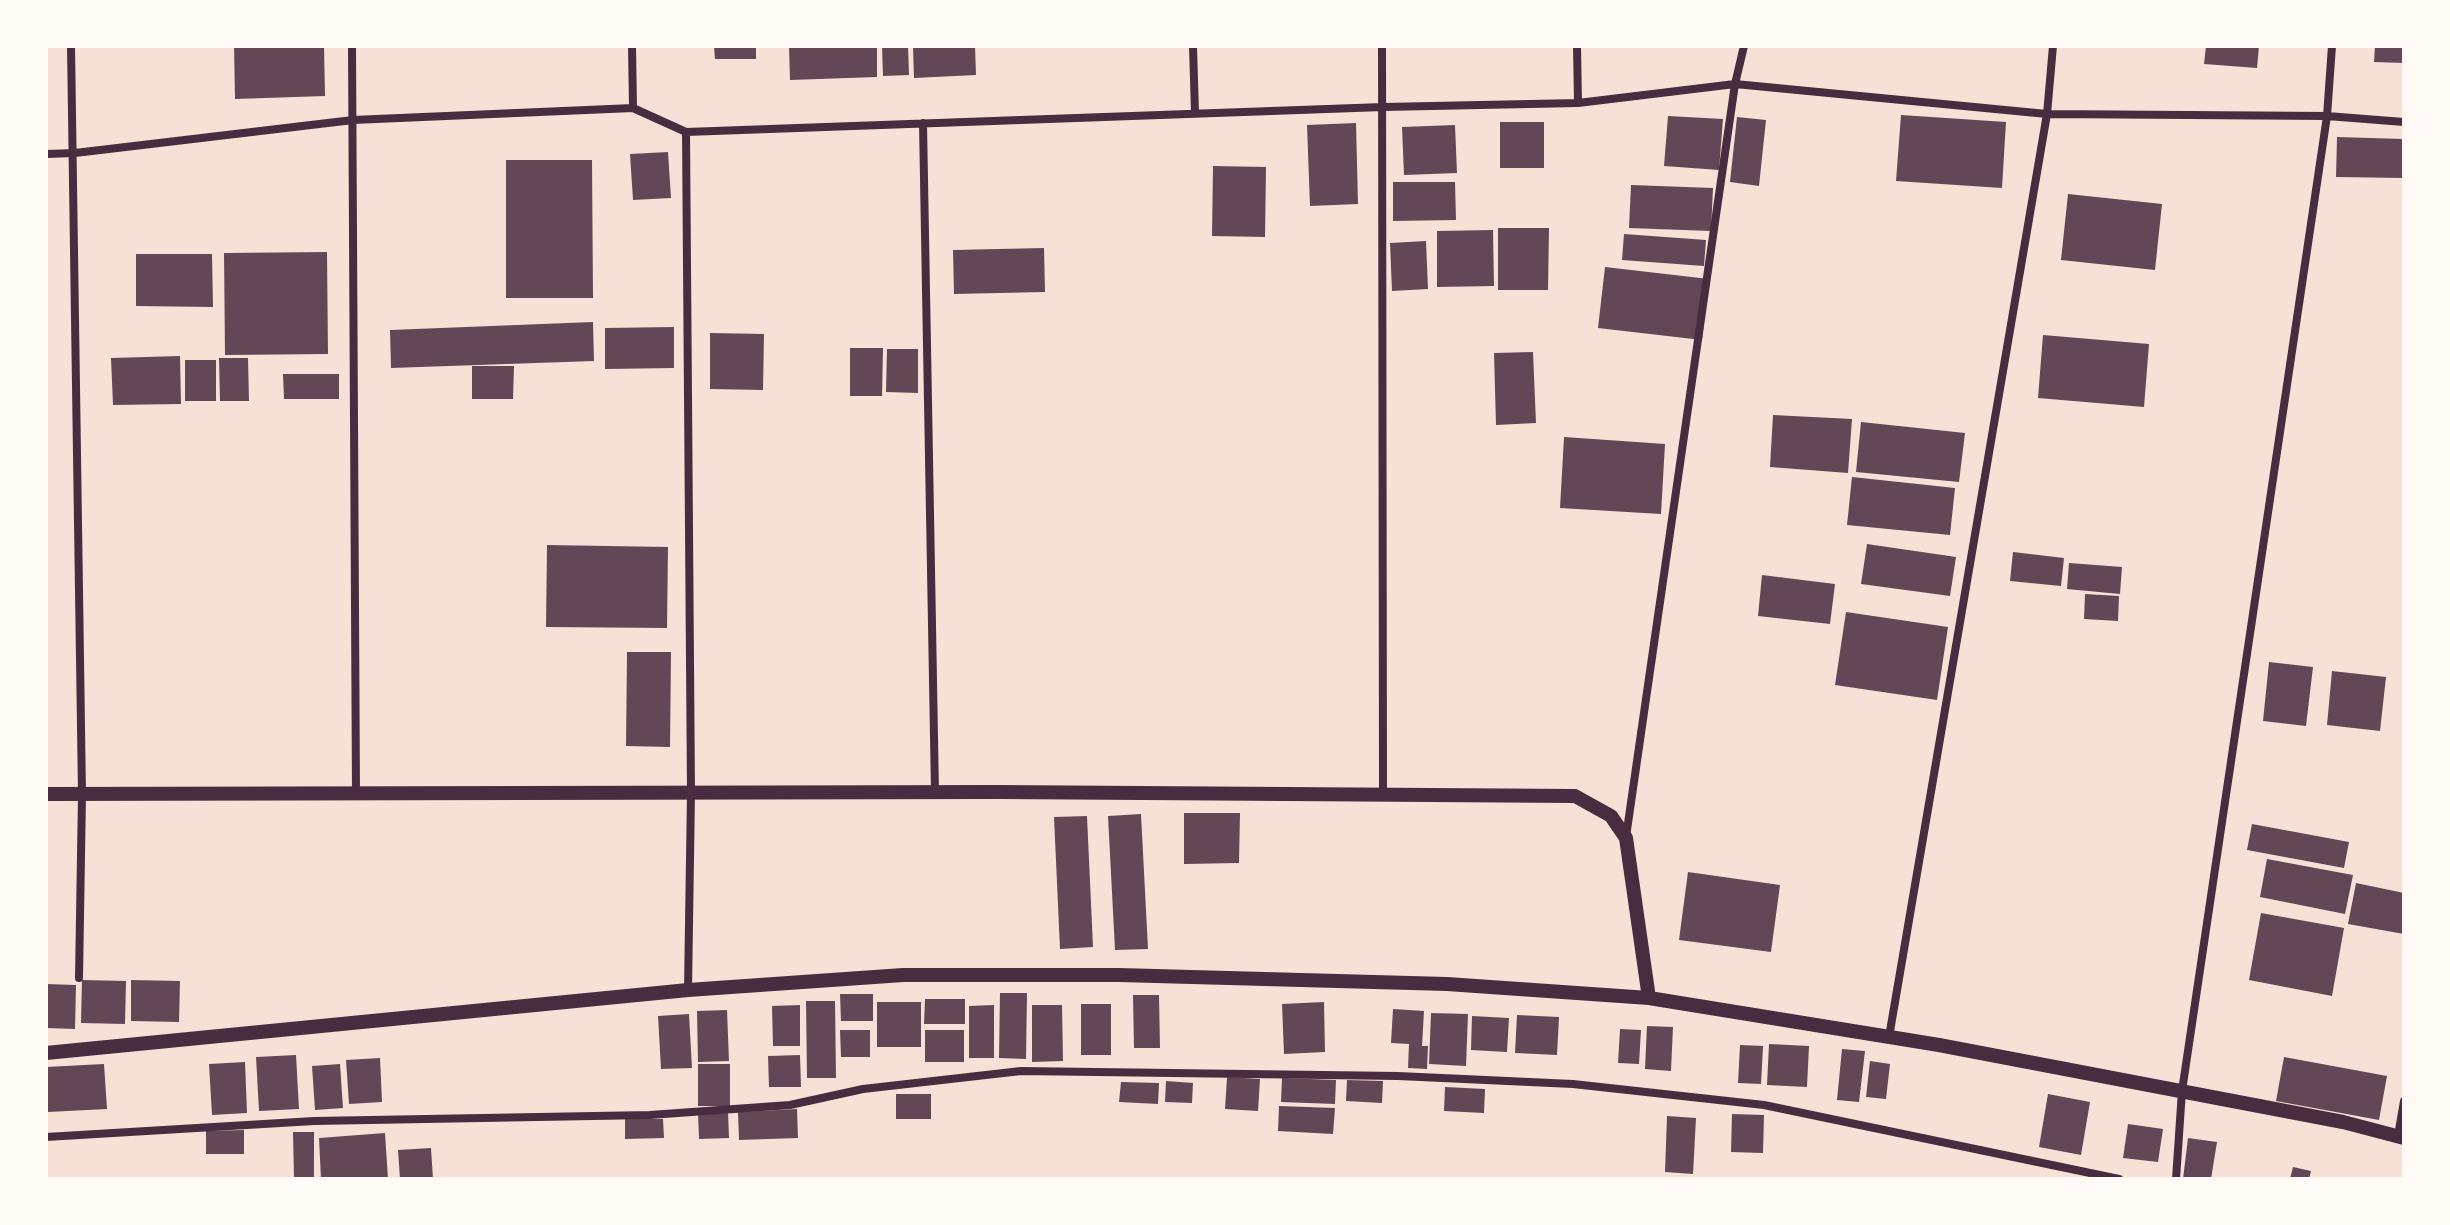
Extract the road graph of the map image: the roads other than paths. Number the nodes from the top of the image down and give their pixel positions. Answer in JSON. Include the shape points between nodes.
{"nodes":[{"id":1,"x":71,"y":46,"type":"edge"},
{"id":2,"x":352,"y":46,"type":"edge"},
{"id":3,"x":632,"y":46,"type":"edge"},
{"id":4,"x":1193,"y":46,"type":"edge"},
{"id":5,"x":1382,"y":46,"type":"edge"},
{"id":6,"x":1577,"y":46,"type":"edge"},
{"id":7,"x":1744,"y":46,"type":"edge"},
{"id":8,"x":2053,"y":46,"type":"edge"},
{"id":9,"x":2332,"y":46,"type":"edge"},
{"id":10,"x":1735,"y":84,"type":"junction"},
{"id":11,"x":1578,"y":103,"type":"junction"},
{"id":12,"x":1383,"y":107,"type":"junction"},
{"id":13,"x":633,"y":108,"type":"junction"},
{"id":14,"x":1195,"y":113,"type":"junction"},
{"id":15,"x":2047,"y":114,"type":"junction"},
{"id":16,"x":2327,"y":116,"type":"junction"},
{"id":17,"x":353,"y":120,"type":"junction"},
{"id":18,"x":2404,"y":122,"type":"edge"},
{"id":19,"x":923,"y":123,"type":"junction"},
{"id":20,"x":686,"y":132,"type":"junction"},
{"id":21,"x":75,"y":153,"type":"junction"},
{"id":22,"x":46,"y":154,"type":"edge"},
{"id":23,"x":935,"y":792,"type":"junction"},
{"id":24,"x":356,"y":793,"type":"junction"},
{"id":25,"x":691,"y":793,"type":"junction"},
{"id":26,"x":46,"y":794,"type":"edge"},
{"id":27,"x":82,"y":794,"type":"junction"},
{"id":28,"x":1383,"y":795,"type":"junction"},
{"id":29,"x":1626,"y":838,"type":"junction"},
{"id":30,"x":79,"y":978,"type":"dead end"},
{"id":31,"x":688,"y":990,"type":"junction"},
{"id":32,"x":1649,"y":998,"type":"junction"},
{"id":33,"x":1889,"y":1037,"type":"junction"},
{"id":34,"x":46,"y":1053,"type":"edge"},
{"id":35,"x":2182,"y":1091,"type":"junction"},
{"id":36,"x":2404,"y":1101,"type":"edge"},
{"id":37,"x":46,"y":1137,"type":"edge"},
{"id":38,"x":2401,"y":1137,"type":"edge"},
{"id":39,"x":2119,"y":1179,"type":"edge"},
{"id":40,"x":2176,"y":1179,"type":"edge"}],
"edges":[{"from":1,"to":21,"type":"street"},
{"from":2,"to":17,"type":"street"},
{"from":3,"to":13,"type":"street"},
{"from":4,"to":14,"type":"street"},
{"from":5,"to":12,"type":"street"},
{"from":6,"to":11,"type":"street"},
{"from":7,"to":10,"type":"street"},
{"from":8,"to":15,"type":"street"},
{"from":9,"to":16,"type":"street"},
{"from":10,"to":11,"type":"street"},
{"from":10,"to":15,"type":"street"},
{"from":10,"to":29,"type":"street"},
{"from":11,"to":12,"type":"street"},
{"from":12,"to":14,"type":"street"},
{"from":12,"to":28,"type":"street"},
{"from":13,"to":17,"type":"street"},
{"from":13,"to":20,"type":"street"},
{"from":14,"to":19,"type":"street"},
{"from":15,"to":16,"type":"street"},
{"from":15,"to":33,"type":"street"},
{"from":16,"to":18,"type":"street"},
{"from":16,"to":35,"type":"street"},
{"from":17,"to":21,"type":"street"},
{"from":17,"to":24,"type":"street"},
{"from":19,"to":20,"type":"street"},
{"from":19,"to":23,"type":"street"},
{"from":20,"to":25,"type":"street"},
{"from":21,"to":22,"type":"street"},
{"from":21,"to":27,"type":"street"},
{"from":23,"to":25,"type":"street"},
{"from":23,"to":28,"type":"street"},
{"from":24,"to":25,"type":"street"},
{"from":24,"to":27,"type":"street"},
{"from":25,"to":31,"type":"street"},
{"from":26,"to":27,"type":"street"},
{"from":27,"to":30,"type":"street"},
{"from":28,"to":29,"type":"street","via":[[1575,796],[1611,816]]},
{"from":29,"to":32,"type":"street"},
{"from":31,"to":32,"type":"street","via":[[903,975],[1119,975],[1447,984]]},
{"from":31,"to":34,"type":"street"},
{"from":32,"to":33,"type":"street"},
{"from":33,"to":35,"type":"street"},
{"from":35,"to":38,"type":"street"},
{"from":35,"to":40,"type":"street"},
{"from":36,"to":38,"type":"street"},
{"from":37,"to":39,"type":"street","via":[[314,1121],[650,1115],[790,1105],[863,1089],[1021,1071],[1398,1076],[1573,1084],[1764,1105]]}]}
